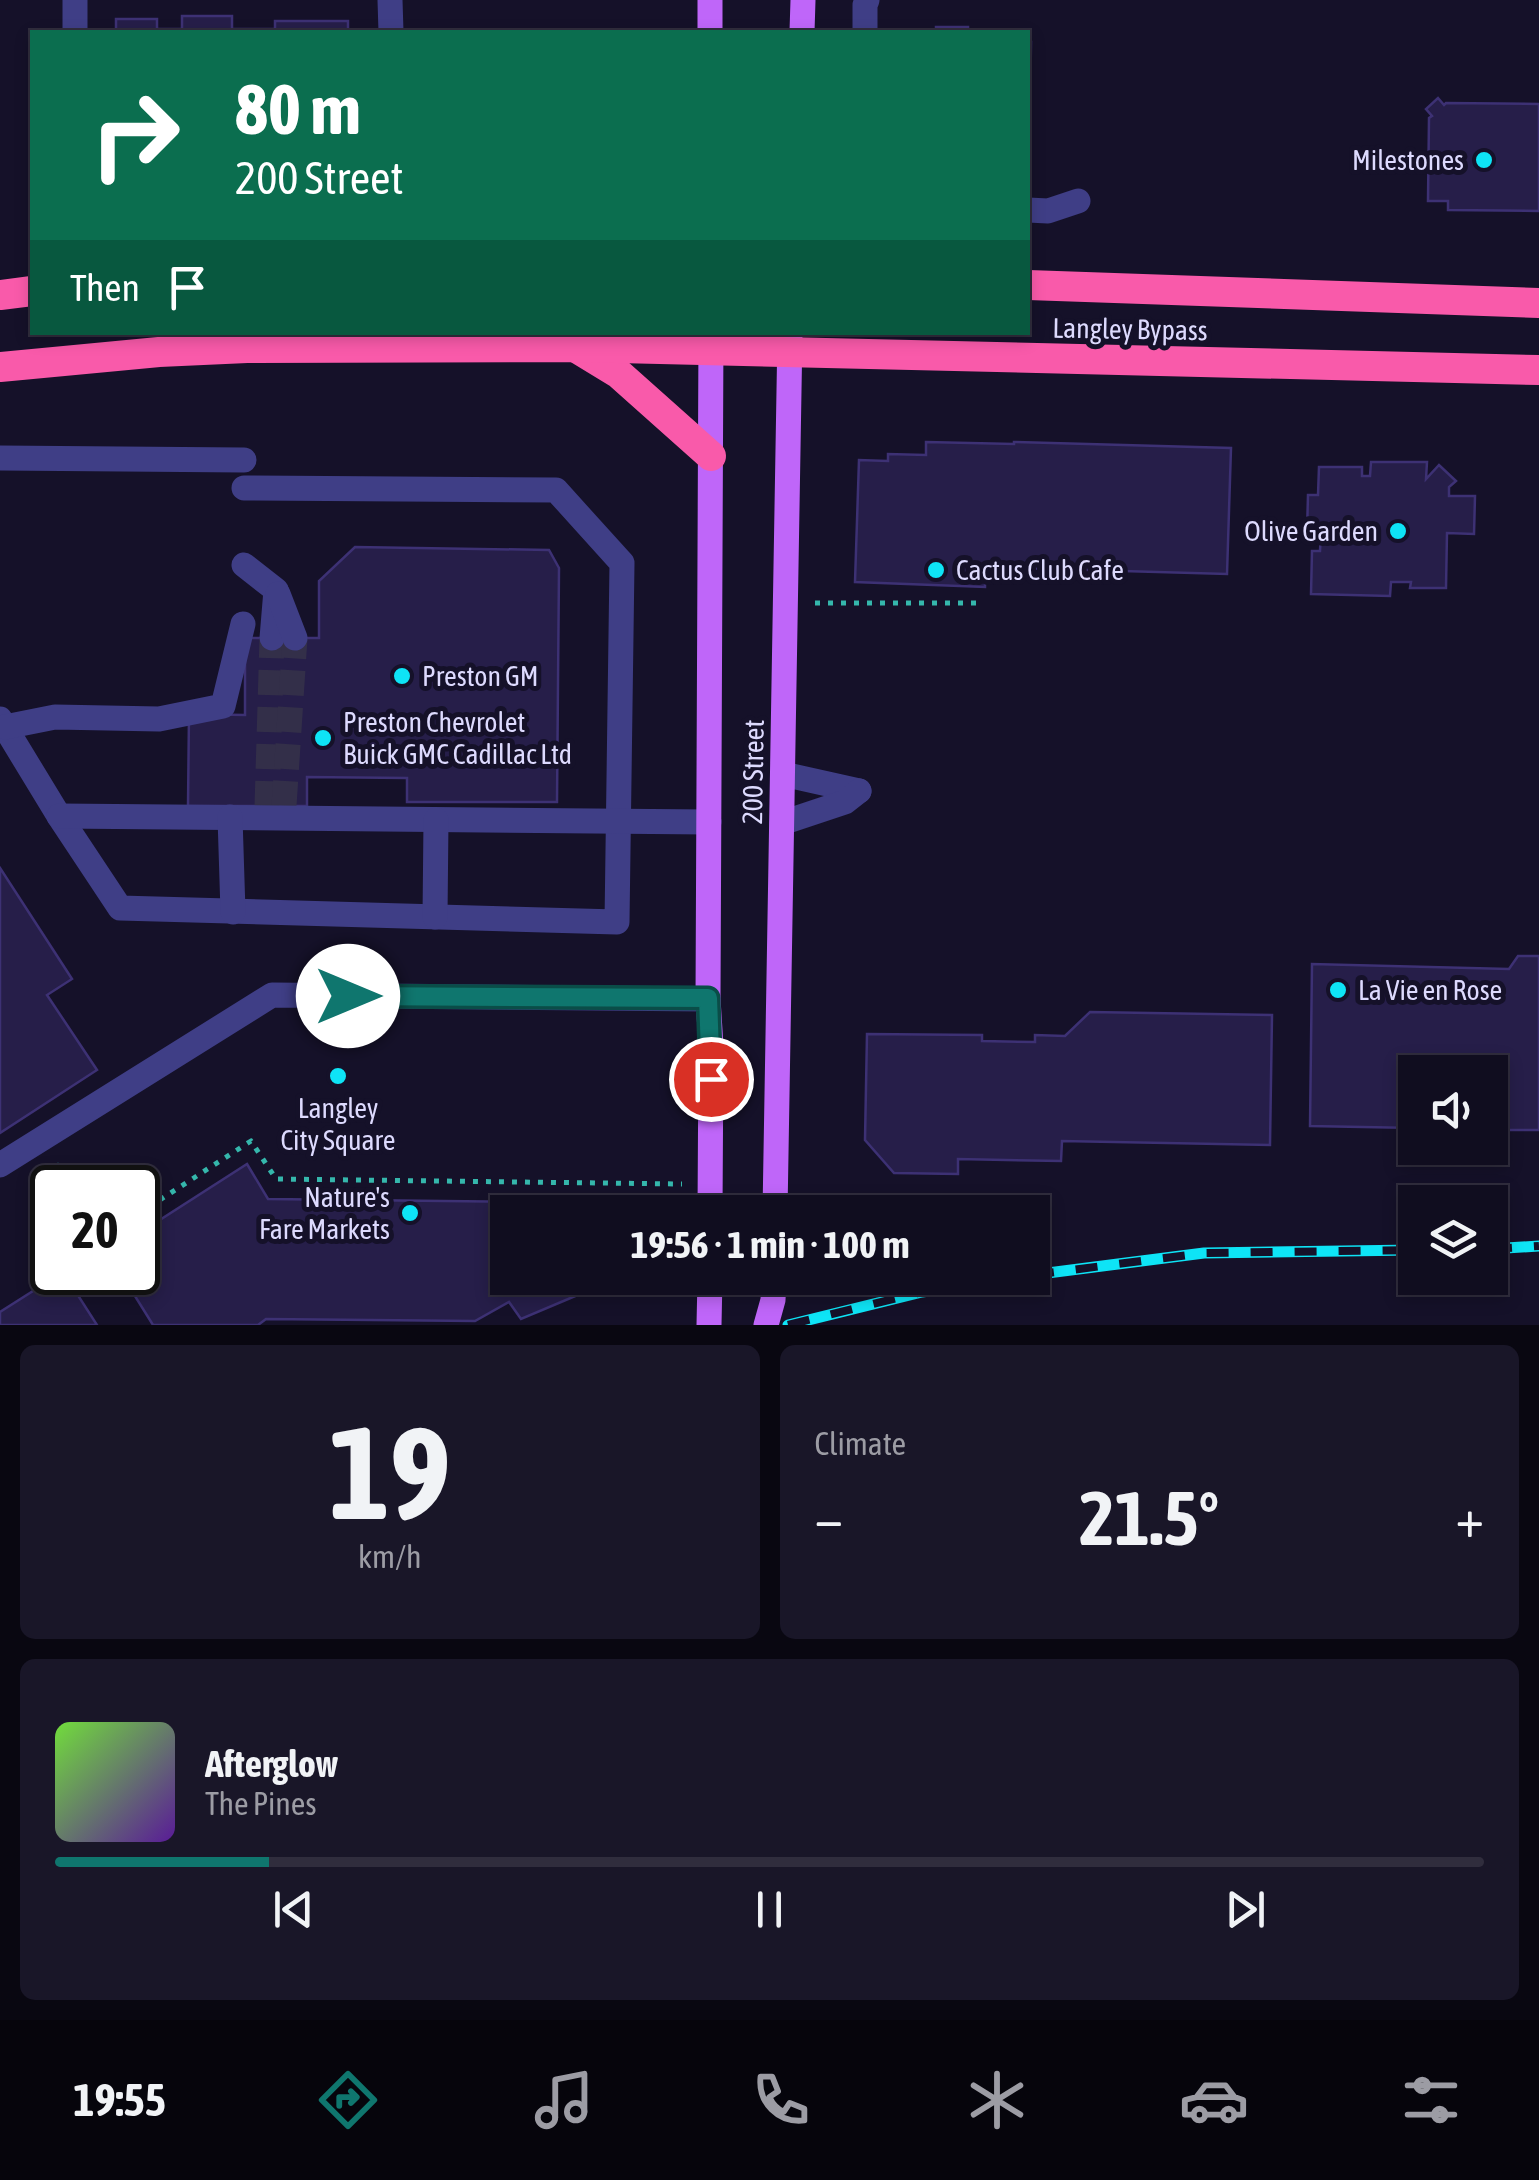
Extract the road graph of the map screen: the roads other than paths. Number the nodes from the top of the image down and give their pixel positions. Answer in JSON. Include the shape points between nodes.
{"nodes":[{"id":1,"x":75,"y":0,"type":"edge"},
{"id":2,"x":390,"y":0,"type":"edge"},
{"id":3,"x":710,"y":0,"type":"edge"},
{"id":4,"x":803,"y":0,"type":"edge"},
{"id":5,"x":867,"y":0,"type":"edge"},
{"id":6,"x":75,"y":30,"type":"edge"},
{"id":7,"x":390,"y":30,"type":"edge"},
{"id":8,"x":710,"y":30,"type":"edge"},
{"id":9,"x":802,"y":30,"type":"edge"},
{"id":10,"x":865,"y":30,"type":"edge"},
{"id":11,"x":1030,"y":194,"type":"edge"},
{"id":12,"x":1030,"y":210,"type":"edge"},
{"id":13,"x":1030,"y":285,"type":"edge"},
{"id":14,"x":30,"y":290,"type":"edge"},
{"id":15,"x":0,"y":296,"type":"edge"},
{"id":16,"x":1539,"y":303,"type":"edge"},
{"id":17,"x":712,"y":341,"type":"edge"},
{"id":18,"x":790,"y":343,"type":"edge"},
{"id":19,"x":576,"y":347,"type":"junction"},
{"id":20,"x":0,"y":367,"type":"edge"},
{"id":21,"x":1539,"y":370,"type":"edge"},
{"id":22,"x":711,"y":456,"type":"junction"},
{"id":23,"x":0,"y":458,"type":"edge"},
{"id":24,"x":244,"y":460,"type":"dead end"},
{"id":25,"x":244,"y":488,"type":"dead end"},
{"id":26,"x":244,"y":565,"type":"dead end"},
{"id":27,"x":242,"y":624,"type":"dead end"},
{"id":28,"x":283,"y":638,"type":"tunnel mouth"},
{"id":29,"x":2,"y":723,"type":"edge"},
{"id":30,"x":782,"y":774,"type":"junction"},
{"id":31,"x":59,"y":816,"type":"junction"},
{"id":32,"x":230,"y":818,"type":"junction"},
{"id":33,"x":436,"y":820,"type":"junction"},
{"id":34,"x":618,"y":821,"type":"junction"},
{"id":35,"x":709,"y":822,"type":"junction"},
{"id":36,"x":782,"y":822,"type":"junction"},
{"id":37,"x":233,"y":912,"type":"junction"},
{"id":38,"x":434,"y":917,"type":"junction"},
{"id":39,"x":708,"y":998,"type":"junction"},
{"id":40,"x":0,"y":1165,"type":"edge"},
{"id":41,"x":710,"y":1195,"type":"edge"},
{"id":42,"x":776,"y":1195,"type":"edge"},
{"id":43,"x":710,"y":1295,"type":"edge"},
{"id":44,"x":771,"y":1301,"type":"edge"},
{"id":45,"x":709,"y":1325,"type":"edge"},
{"id":46,"x":782,"y":1325,"type":"edge"}],
"edges":[{"from":1,"to":6,"type":"lane"},
{"from":2,"to":7,"type":"lane"},
{"from":3,"to":8,"type":"main road"},
{"from":4,"to":9,"type":"main road"},
{"from":5,"to":10,"type":"lane"},
{"from":11,"to":12,"type":"lane","via":[[1078,201]]},
{"from":13,"to":16,"type":"highway","name":"Langley Bypass"},
{"from":14,"to":15,"type":"highway"},
{"from":17,"to":18,"type":"highway","name":"Langley Bypass"},
{"from":17,"to":19,"type":"highway","name":"Langley Bypass"},
{"from":17,"to":22,"type":"main road","name":"200 Street"},
{"from":18,"to":21,"type":"highway","name":"Langley Bypass"},
{"from":18,"to":30,"type":"main road","name":"200 Street"},
{"from":19,"to":20,"type":"highway","name":"Langley Bypass","via":[[246,348]]},
{"from":19,"to":22,"type":"highway","via":[[619,374]]},
{"from":22,"to":35,"type":"main road","name":"200 Street"},
{"from":23,"to":24,"type":"lane"},
{"from":25,"to":34,"type":"lane","via":[[556,490],[622,562]]},
{"from":26,"to":28,"type":"lane","via":[[276,590]]},
{"from":27,"to":29,"type":"lane","via":[[222,706],[160,719]]},
{"from":29,"to":31,"type":"lane"},
{"from":30,"to":36,"type":"main road","name":"200 Street"},
{"from":30,"to":36,"type":"lane","via":[[859,790],[845,802]]},
{"from":31,"to":32,"type":"lane"},
{"from":31,"to":37,"type":"lane","via":[[120,908]]},
{"from":32,"to":33,"type":"lane","via":[[276,812]]},
{"from":32,"to":37,"type":"lane"},
{"from":33,"to":34,"type":"lane"},
{"from":33,"to":38,"type":"lane"},
{"from":34,"to":35,"type":"lane"},
{"from":34,"to":38,"type":"lane","via":[[617,922]]},
{"from":35,"to":39,"type":"main road","name":"200 Street"},
{"from":36,"to":42,"type":"main road","name":"200 Street"},
{"from":37,"to":38,"type":"lane"},
{"from":39,"to":40,"type":"lane","via":[[272,995]]},
{"from":39,"to":41,"type":"main road","name":"200 Street"},
{"from":43,"to":45,"type":"main road"},
{"from":44,"to":46,"type":"main road"}]}
